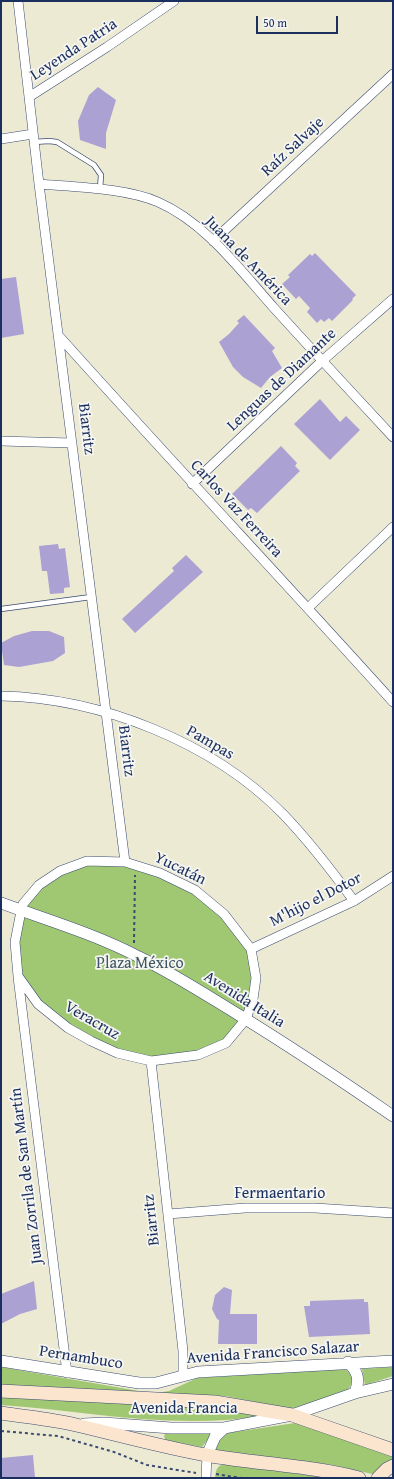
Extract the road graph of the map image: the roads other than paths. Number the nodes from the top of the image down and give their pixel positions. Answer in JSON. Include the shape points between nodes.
{"nodes":[{"id":1,"x":18,"y":1,"type":"edge"},
{"id":2,"x":173,"y":1,"type":"edge"},
{"id":3,"x":393,"y":74,"type":"edge"},
{"id":4,"x":28,"y":97,"type":"junction"},
{"id":5,"x":33,"y":138,"type":"junction"},
{"id":6,"x":1,"y":139,"type":"edge"},
{"id":7,"x":39,"y":184,"type":"junction"},
{"id":8,"x":100,"y":189,"type":"junction"},
{"id":9,"x":213,"y":241,"type":"junction"},
{"id":10,"x":393,"y":299,"type":"edge"},
{"id":11,"x":58,"y":335,"type":"junction"},
{"id":12,"x":322,"y":361,"type":"junction"},
{"id":13,"x":393,"y":437,"type":"edge"},
{"id":14,"x":1,"y":441,"type":"edge"},
{"id":15,"x":71,"y":442,"type":"junction"},
{"id":16,"x":192,"y":484,"type":"junction"},
{"id":17,"x":393,"y":527,"type":"edge"},
{"id":18,"x":91,"y":597,"type":"junction"},
{"id":19,"x":308,"y":608,"type":"junction"},
{"id":20,"x":1,"y":609,"type":"edge"},
{"id":21,"x":1,"y":696,"type":"edge"},
{"id":22,"x":393,"y":702,"type":"edge"},
{"id":23,"x":105,"y":712,"type":"junction"},
{"id":24,"x":125,"y":862,"type":"junction"},
{"id":25,"x":393,"y":876,"type":"edge"},
{"id":26,"x":354,"y":901,"type":"junction"},
{"id":27,"x":1,"y":903,"type":"edge"},
{"id":28,"x":21,"y":910,"type":"junction"},
{"id":29,"x":252,"y":949,"type":"junction"},
{"id":30,"x":18,"y":976,"type":"junction"},
{"id":31,"x":246,"y":1019,"type":"junction"},
{"id":32,"x":151,"y":1061,"type":"junction"},
{"id":33,"x":393,"y":1116,"type":"edge"},
{"id":34,"x":393,"y":1213,"type":"edge"},
{"id":35,"x":168,"y":1214,"type":"junction"},
{"id":36,"x":1,"y":1361,"type":"edge"},
{"id":37,"x":393,"y":1361,"type":"edge"},
{"id":38,"x":348,"y":1362,"type":"junction"},
{"id":39,"x":67,"y":1373,"type":"junction"},
{"id":40,"x":183,"y":1375,"type":"junction"},
{"id":41,"x":156,"y":1383,"type":"joint"},
{"id":42,"x":393,"y":1384,"type":"edge"},
{"id":43,"x":1,"y":1391,"type":"edge"},
{"id":44,"x":355,"y":1393,"type":"junction"},
{"id":45,"x":1,"y":1413,"type":"edge"},
{"id":46,"x":292,"y":1415,"type":"junction"},
{"id":47,"x":75,"y":1425,"type":"junction"},
{"id":48,"x":224,"y":1428,"type":"junction"},
{"id":49,"x":393,"y":1450,"type":"edge"},
{"id":50,"x":206,"y":1455,"type":"junction"},
{"id":51,"x":393,"y":1466,"type":"edge"},
{"id":52,"x":206,"y":1475,"type":"edge"},
{"id":53,"x":359,"y":1478,"type":"edge"},
{"id":54,"x":378,"y":1478,"type":"edge"}],
"edges":[{"from":1,"to":4,"type":"street","name":"Biarritz"},
{"from":2,"to":4,"type":"street","name":"Leyenda Patria"},
{"from":3,"to":9,"type":"street","name":"Raíz Salvaje"},
{"from":4,"to":5,"type":"street","name":"Biarritz"},
{"from":5,"to":6,"type":"street"},
{"from":5,"to":7,"type":"street","name":"Biarritz"},
{"from":5,"to":8,"type":"lane","via":[[57,142],[94,165],[101,175]]},
{"from":7,"to":8,"type":"street","name":"Juana de América"},
{"from":7,"to":11,"type":"street","name":"Biarritz"},
{"from":8,"to":9,"type":"street","name":"Juana de América","via":[[157,201],[173,209]]},
{"from":9,"to":12,"type":"street","name":"Juana de América"},
{"from":10,"to":12,"type":"street","name":"Lenguas de Diamante"},
{"from":11,"to":15,"type":"street","name":"Biarritz"},
{"from":11,"to":16,"type":"street","name":"Carlos Vaz Ferreira"},
{"from":12,"to":13,"type":"street","name":"Juana de América"},
{"from":12,"to":16,"type":"street","name":"Lenguas de Diamante"},
{"from":14,"to":15,"type":"street"},
{"from":15,"to":18,"type":"street","name":"Biarritz"},
{"from":16,"to":19,"type":"street","name":"Carlos Vaz Ferreira"},
{"from":17,"to":19,"type":"street"},
{"from":18,"to":20,"type":"lane"},
{"from":18,"to":23,"type":"street","name":"Biarritz"},
{"from":19,"to":22,"type":"street","name":"Carlos Vaz Ferreira"},
{"from":21,"to":23,"type":"street","name":"Pampas","via":[[29,697]]},
{"from":23,"to":24,"type":"street","name":"Biarritz"},
{"from":23,"to":26,"type":"street","name":"Pampas","via":[[141,723],[179,741],[215,761],[252,788],[282,813],[310,843]]},
{"from":24,"to":28,"type":"street","name":"Yucatán","via":[[87,861],[60,871],[39,885]]},
{"from":24,"to":29,"type":"street","name":"Yucatán","via":[[160,873],[195,890],[224,914]]},
{"from":25,"to":26,"type":"street","name":"M'hijo el Dotor"},
{"from":26,"to":29,"type":"street","name":"M'hijo el Dotor"},
{"from":27,"to":28,"type":"street","name":"Avenida Italia"},
{"from":28,"to":30,"type":"street","via":[[16,942]]},
{"from":28,"to":31,"type":"street","name":"Avenida Italia","via":[[90,935],[139,957]]},
{"from":29,"to":31,"type":"street","via":[[256,978],[253,1000]]},
{"from":30,"to":32,"type":"street","name":"Veracruz","via":[[38,1004],[68,1028],[117,1053]]},
{"from":30,"to":39,"type":"street","name":"Juan Zorrila de San Martín"},
{"from":31,"to":32,"type":"street","name":"Veracruz","via":[[226,1043],[198,1055]]},
{"from":31,"to":33,"type":"street","name":"Avenida Italia"},
{"from":32,"to":35,"type":"street","name":"Biarritz"},
{"from":34,"to":35,"type":"street","name":"Fermaentario","via":[[315,1208],[245,1208]]},
{"from":35,"to":40,"type":"street","name":"Biarritz","via":[[183,1351]]},
{"from":36,"to":39,"type":"street","name":"Pernambuco"},
{"from":37,"to":38,"type":"street","name":"Avenida Francisco Salazar"},
{"from":38,"to":40,"type":"street","name":"Avenida Francisco Salazar"},
{"from":38,"to":44,"type":"street","via":[[358,1375]]},
{"from":39,"to":41,"type":"street","name":"Pernambuco"},
{"from":40,"to":41,"type":"street","name":"Avenida Francisco Salazar"},
{"from":42,"to":44,"type":"street"},
{"from":43,"to":46,"type":"main road","via":[[215,1402]]},
{"from":44,"to":46,"type":"street"},
{"from":45,"to":47,"type":"main road"},
{"from":46,"to":48,"type":"street","name":"Avenida Francia"},
{"from":46,"to":49,"type":"main road"},
{"from":47,"to":48,"type":"street","name":"Avenida Francia","via":[[104,1423],[140,1427]]},
{"from":47,"to":50,"type":"main road"},
{"from":48,"to":50,"type":"street","via":[[215,1437]]},
{"from":50,"to":52,"type":"street"},
{"from":50,"to":53,"type":"main road","via":[[304,1467]]},
{"from":51,"to":54,"type":"main road"}]}
